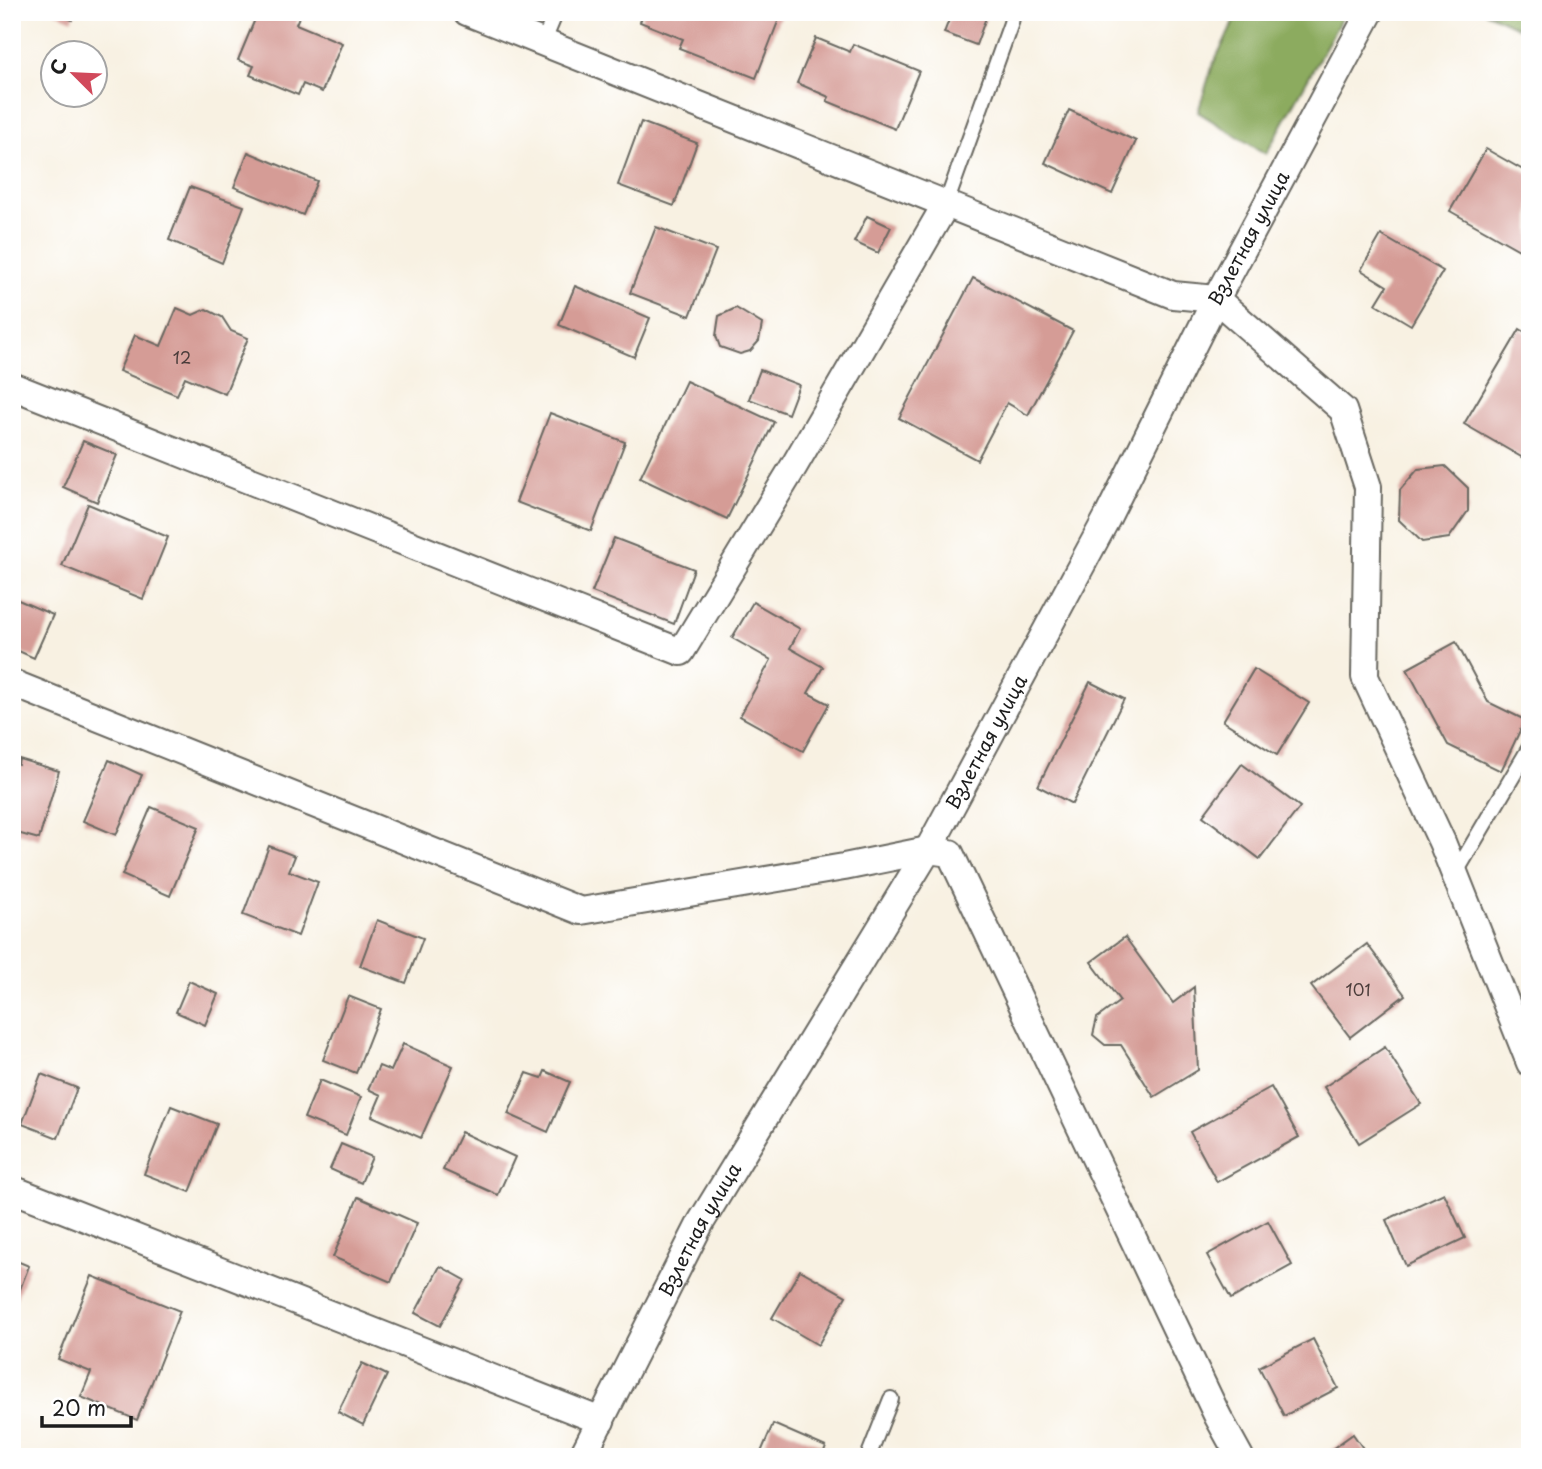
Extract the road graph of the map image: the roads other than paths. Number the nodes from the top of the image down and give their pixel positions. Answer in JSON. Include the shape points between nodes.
{"nodes":[{"id":1,"x":467,"y":12,"type":"edge"},
{"id":2,"x":556,"y":12,"type":"edge"},
{"id":3,"x":1013,"y":12,"type":"edge"},
{"id":4,"x":1370,"y":12,"type":"edge"},
{"id":5,"x":543,"y":43,"type":"junction"},
{"id":6,"x":946,"y":204,"type":"junction"},
{"id":7,"x":1216,"y":299,"type":"junction"},
{"id":8,"x":12,"y":386,"type":"edge"},
{"id":9,"x":12,"y":683,"type":"edge"},
{"id":10,"x":1530,"y":747,"type":"edge"},
{"id":11,"x":928,"y":850,"type":"junction"},
{"id":12,"x":1455,"y":874,"type":"junction"},
{"id":13,"x":1530,"y":1063,"type":"edge"},
{"id":14,"x":12,"y":1189,"type":"edge"},
{"id":15,"x":891,"y":1399,"type":"dead end"},
{"id":16,"x":601,"y":1421,"type":"junction"},
{"id":17,"x":582,"y":1457,"type":"edge"},
{"id":18,"x":868,"y":1457,"type":"edge"},
{"id":19,"x":1240,"y":1457,"type":"edge"}],
"edges":[{"from":1,"to":5,"type":"street"},
{"from":2,"to":5,"type":"lane"},
{"from":3,"to":6,"type":"lane"},
{"from":4,"to":7,"type":"street","name":"Взлетная улица"},
{"from":5,"to":6,"type":"street"},
{"from":6,"to":7,"type":"street","via":[[1173,295]]},
{"from":6,"to":8,"type":"street","via":[[681,652]]},
{"from":7,"to":11,"type":"street","name":"Взлетная улица","via":[[1107,518]]},
{"from":7,"to":12,"type":"street","via":[[1343,410],[1368,487],[1365,677]]},
{"from":9,"to":11,"type":"street","via":[[581,911]]},
{"from":10,"to":12,"type":"lane"},
{"from":11,"to":16,"type":"street","name":"Взлетная улица","via":[[701,1222]]},
{"from":11,"to":19,"type":"street","via":[[950,853]]},
{"from":12,"to":13,"type":"street"},
{"from":14,"to":16,"type":"street"},
{"from":15,"to":18,"type":"lane"},
{"from":16,"to":17,"type":"street","name":"Взлетная улица"}]}
